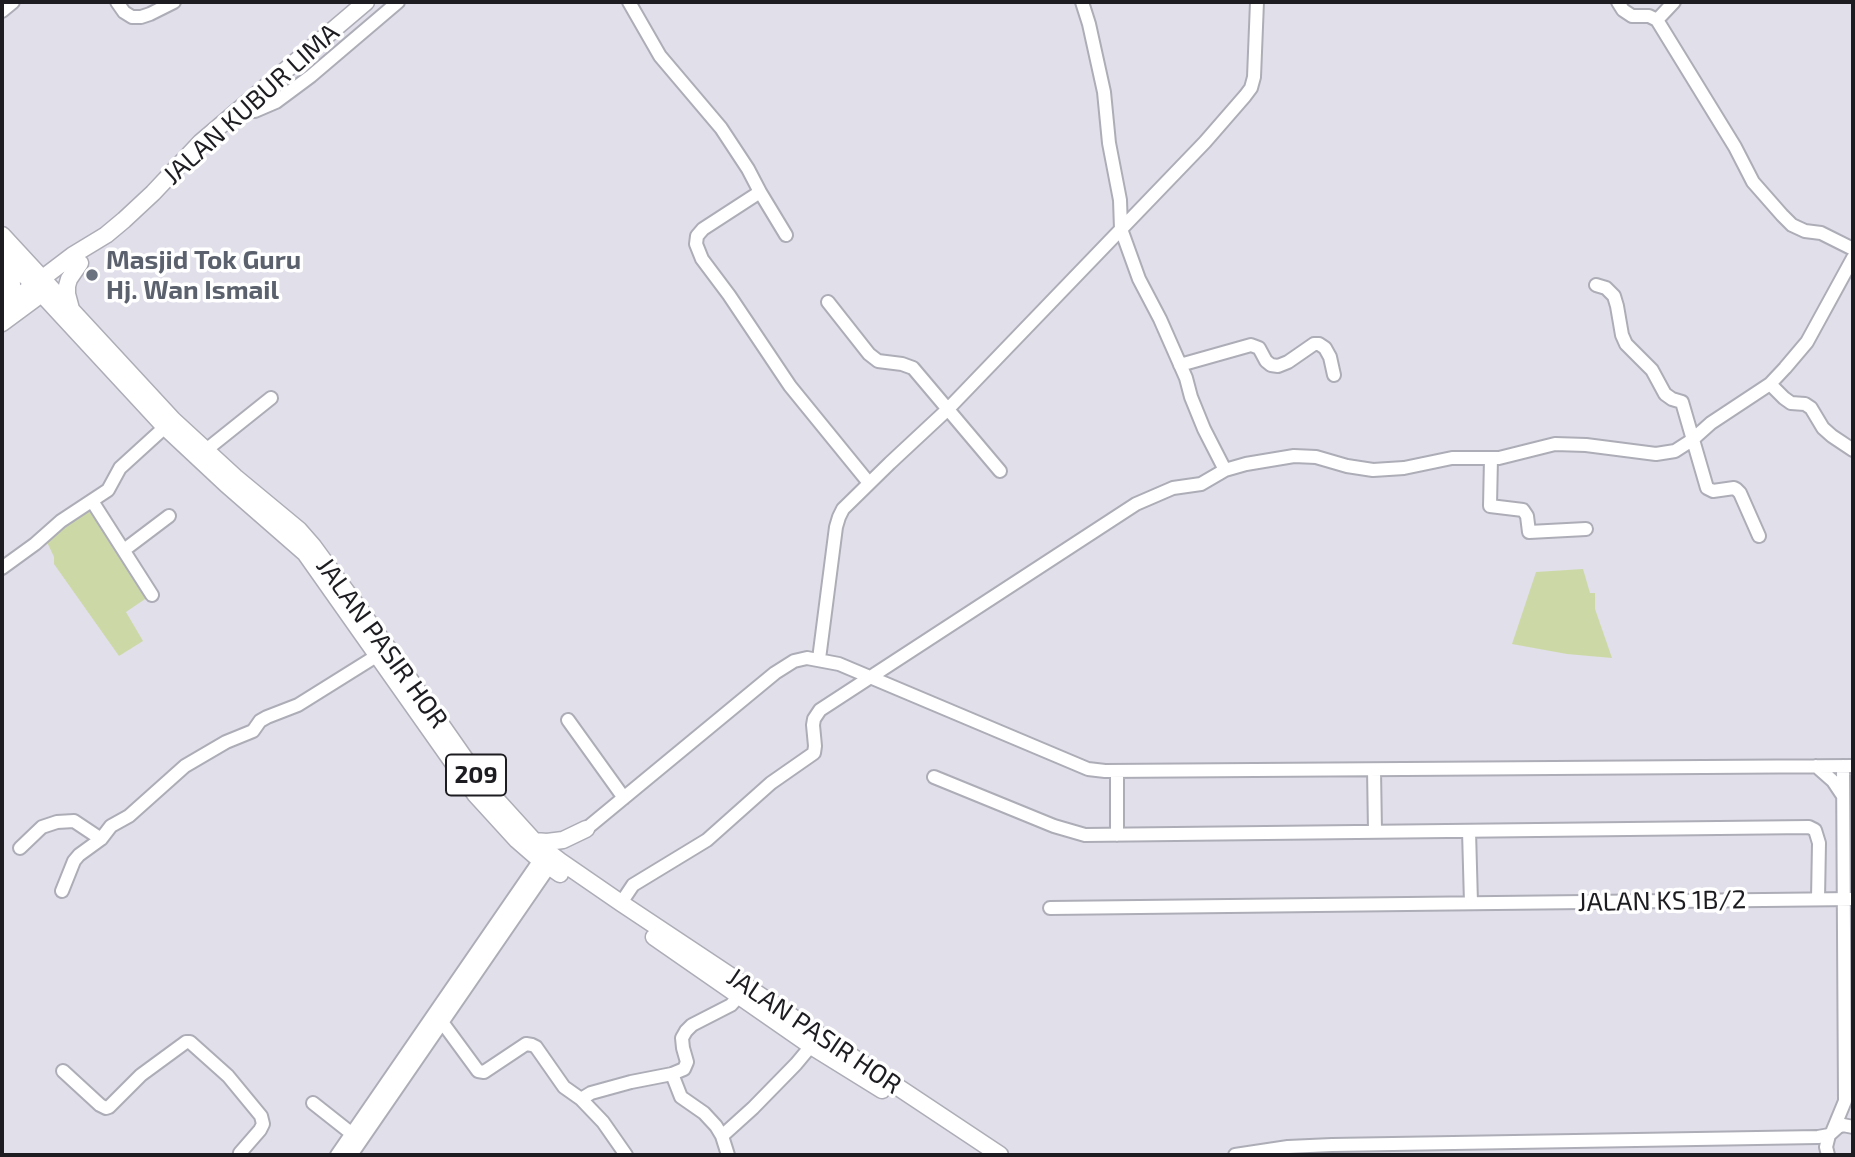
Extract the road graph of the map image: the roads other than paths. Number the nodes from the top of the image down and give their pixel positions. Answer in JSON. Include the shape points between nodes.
{"nodes":[{"id":1,"x":13,"y":2,"type":"edge"},
{"id":2,"x":117,"y":2,"type":"edge"},
{"id":3,"x":174,"y":2,"type":"edge"},
{"id":4,"x":366,"y":2,"type":"edge"},
{"id":5,"x":398,"y":2,"type":"edge"},
{"id":6,"x":629,"y":2,"type":"edge"},
{"id":7,"x":1082,"y":2,"type":"edge"},
{"id":8,"x":1256,"y":2,"type":"edge"},
{"id":9,"x":1618,"y":2,"type":"edge"},
{"id":10,"x":1674,"y":2,"type":"edge"},
{"id":11,"x":2,"y":11,"type":"edge"},
{"id":12,"x":1657,"y":20,"type":"junction"},
{"id":13,"x":246,"y":104,"type":"junction"},
{"id":14,"x":760,"y":192,"type":"junction"},
{"id":15,"x":1121,"y":229,"type":"junction"},
{"id":16,"x":2,"y":235,"type":"edge"},
{"id":17,"x":786,"y":235,"type":"dead end"},
{"id":18,"x":1853,"y":249,"type":"edge"},
{"id":19,"x":7,"y":251,"type":"edge"},
{"id":20,"x":1853,"y":258,"type":"edge"},
{"id":21,"x":76,"y":259,"type":"junction"},
{"id":22,"x":1595,"y":285,"type":"dead end"},
{"id":23,"x":42,"y":286,"type":"junction"},
{"id":24,"x":828,"y":302,"type":"dead end"},
{"id":25,"x":2,"y":307,"type":"edge"},
{"id":26,"x":68,"y":316,"type":"junction"},
{"id":27,"x":2,"y":323,"type":"edge"},
{"id":28,"x":1181,"y":365,"type":"junction"},
{"id":29,"x":1334,"y":375,"type":"dead end"},
{"id":30,"x":1770,"y":384,"type":"junction"},
{"id":31,"x":271,"y":398,"type":"dead end"},
{"id":32,"x":948,"y":409,"type":"junction"},
{"id":33,"x":165,"y":428,"type":"junction"},
{"id":34,"x":1692,"y":440,"type":"junction"},
{"id":35,"x":205,"y":450,"type":"junction"},
{"id":36,"x":1853,"y":450,"type":"edge"},
{"id":37,"x":1491,"y":458,"type":"junction"},
{"id":38,"x":1225,"y":470,"type":"junction"},
{"id":39,"x":1000,"y":471,"type":"dead end"},
{"id":40,"x":869,"y":483,"type":"junction"},
{"id":41,"x":92,"y":501,"type":"junction"},
{"id":42,"x":169,"y":516,"type":"dead end"},
{"id":43,"x":1586,"y":529,"type":"dead end"},
{"id":44,"x":1759,"y":536,"type":"dead end"},
{"id":45,"x":124,"y":550,"type":"junction"},
{"id":46,"x":2,"y":568,"type":"edge"},
{"id":47,"x":152,"y":595,"type":"dead end"},
{"id":48,"x":377,"y":655,"type":"junction"},
{"id":49,"x":820,"y":659,"type":"junction"},
{"id":50,"x":872,"y":678,"type":"junction"},
{"id":51,"x":568,"y":720,"type":"dead end"},
{"id":52,"x":1816,"y":766,"type":"junction"},
{"id":53,"x":1848,"y":766,"type":"edge"},
{"id":54,"x":1374,"y":770,"type":"junction"},
{"id":55,"x":1117,"y":772,"type":"junction"},
{"id":56,"x":934,"y":777,"type":"dead end"},
{"id":57,"x":1853,"y":785,"type":"edge"},
{"id":58,"x":1843,"y":796,"type":"junction"},
{"id":59,"x":624,"y":798,"type":"junction"},
{"id":60,"x":586,"y":829,"type":"junction"},
{"id":61,"x":1375,"y":831,"type":"junction"},
{"id":62,"x":1469,"y":831,"type":"junction"},
{"id":63,"x":1117,"y":835,"type":"junction"},
{"id":64,"x":102,"y":839,"type":"junction"},
{"id":65,"x":534,"y":841,"type":"junction"},
{"id":66,"x":20,"y":848,"type":"dead end"},
{"id":67,"x":545,"y":863,"type":"junction"},
{"id":68,"x":572,"y":869,"type":"junction"},
{"id":69,"x":62,"y":891,"type":"dead end"},
{"id":70,"x":1818,"y":899,"type":"junction"},
{"id":71,"x":1848,"y":899,"type":"edge"},
{"id":72,"x":621,"y":903,"type":"junction"},
{"id":73,"x":1471,"y":903,"type":"junction"},
{"id":74,"x":1050,"y":908,"type":"dead end"},
{"id":75,"x":739,"y":996,"type":"junction"},
{"id":76,"x":442,"y":1022,"type":"junction"},
{"id":77,"x":811,"y":1046,"type":"junction"},
{"id":78,"x":63,"y":1071,"type":"dead end"},
{"id":79,"x":672,"y":1074,"type":"junction"},
{"id":80,"x":581,"y":1099,"type":"junction"},
{"id":81,"x":1845,"y":1101,"type":"junction"},
{"id":82,"x":313,"y":1102,"type":"dead end"},
{"id":83,"x":1853,"y":1120,"type":"edge"},
{"id":84,"x":1853,"y":1127,"type":"edge"},
{"id":85,"x":1831,"y":1133,"type":"junction"},
{"id":86,"x":722,"y":1136,"type":"junction"},
{"id":87,"x":356,"y":1138,"type":"junction"},
{"id":88,"x":1468,"y":1149,"type":"edge"},
{"id":89,"x":241,"y":1155,"type":"edge"},
{"id":90,"x":337,"y":1155,"type":"edge"},
{"id":91,"x":352,"y":1155,"type":"edge"},
{"id":92,"x":626,"y":1155,"type":"edge"},
{"id":93,"x":728,"y":1155,"type":"edge"},
{"id":94,"x":981,"y":1155,"type":"edge"},
{"id":95,"x":1000,"y":1155,"type":"edge"},
{"id":96,"x":1235,"y":1155,"type":"edge"},
{"id":97,"x":1828,"y":1155,"type":"edge"}],
"edges":[{"from":1,"to":11,"type":"street"},
{"from":2,"to":3,"type":"street","via":[[132,17],[141,17]]},
{"from":4,"to":13,"type":"main road","name":"JALAN KUBUR LIMA"},
{"from":5,"to":13,"type":"street","via":[[275,102],[255,111]]},
{"from":6,"to":14,"type":"street","via":[[660,56],[721,128]]},
{"from":7,"to":15,"type":"street","via":[[1104,92]]},
{"from":8,"to":15,"type":"street","via":[[1251,88]]},
{"from":9,"to":12,"type":"street","via":[[1632,16]]},
{"from":10,"to":12,"type":"street"},
{"from":12,"to":18,"type":"street","via":[[1761,192],[1792,225],[1833,237]]},
{"from":13,"to":21,"type":"main road","name":"JALAN KUBUR LIMA","via":[[124,220]]},
{"from":14,"to":17,"type":"street"},
{"from":14,"to":40,"type":"street","via":[[703,229],[697,236],[698,251],[790,386]]},
{"from":15,"to":28,"type":"street","via":[[1139,279]]},
{"from":15,"to":32,"type":"street"},
{"from":16,"to":19,"type":"main road","name":"JALAN PASIR HOR","number":"209"},
{"from":19,"to":21,"type":"main road","via":[[45,264]]},
{"from":19,"to":23,"type":"main road","name":"JALAN PASIR HOR","number":"209"},
{"from":19,"to":25,"type":"main road","via":[[12,284]]},
{"from":20,"to":30,"type":"street","via":[[1807,341]]},
{"from":21,"to":23,"type":"main road","name":"JALAN KUBUR LIMA"},
{"from":21,"to":26,"type":"main road","via":[[67,286]]},
{"from":22,"to":34,"type":"street","via":[[1614,296],[1626,344],[1652,370],[1665,394],[1682,402]]},
{"from":23,"to":25,"type":"main road"},
{"from":23,"to":26,"type":"main road","name":"JALAN PASIR HOR","number":"209"},
{"from":23,"to":27,"type":"main road"},
{"from":24,"to":32,"type":"street","via":[[870,354],[878,361],[913,368]]},
{"from":26,"to":27,"type":"main road","via":[[37,310]]},
{"from":26,"to":33,"type":"main road","name":"JALAN PASIR HOR","number":"209"},
{"from":26,"to":35,"type":"main road","name":"JALAN PASIR HOR","number":"209"},
{"from":28,"to":29,"type":"street","via":[[1251,345],[1259,348],[1271,365],[1278,366],[1319,344],[1330,357]]},
{"from":28,"to":38,"type":"street","via":[[1200,420]]},
{"from":30,"to":34,"type":"street"},
{"from":30,"to":36,"type":"street","via":[[1791,403],[1811,408],[1823,428]]},
{"from":31,"to":35,"type":"street"},
{"from":32,"to":39,"type":"street"},
{"from":32,"to":40,"type":"street"},
{"from":33,"to":41,"type":"street","via":[[132,455],[108,490]]},
{"from":33,"to":48,"type":"main road","name":"JALAN PASIR HOR","number":"209","via":[[305,552]]},
{"from":34,"to":37,"type":"street","via":[[1675,451],[1656,454],[1555,444]]},
{"from":34,"to":44,"type":"street","via":[[1707,488],[1736,489]]},
{"from":35,"to":65,"type":"main road","name":"JALAN PASIR HOR","number":"209","via":[[313,546],[484,786]]},
{"from":37,"to":38,"type":"street","via":[[1452,458],[1373,470],[1307,456]]},
{"from":37,"to":43,"type":"street","via":[[1490,506],[1523,510],[1529,532]]},
{"from":38,"to":50,"type":"street","via":[[1201,484],[1173,488],[1136,504]]},
{"from":40,"to":49,"type":"street","via":[[839,517]]},
{"from":41,"to":45,"type":"street"},
{"from":41,"to":46,"type":"street"},
{"from":42,"to":45,"type":"street"},
{"from":45,"to":47,"type":"street"},
{"from":48,"to":64,"type":"street","via":[[299,705],[260,721],[253,732],[185,766],[129,816],[111,826]]},
{"from":48,"to":67,"type":"main road","name":"JALAN PASIR HOR","number":"209","via":[[475,794]]},
{"from":49,"to":50,"type":"street"},
{"from":49,"to":59,"type":"street","via":[[785,665]]},
{"from":50,"to":55,"type":"street","via":[[1088,769]]},
{"from":50,"to":72,"type":"street","via":[[820,710],[813,725],[814,754],[771,783],[707,840],[633,885]]},
{"from":51,"to":59,"type":"street"},
{"from":52,"to":53,"type":"street"},
{"from":52,"to":54,"type":"street"},
{"from":52,"to":58,"type":"street"},
{"from":53,"to":58,"type":"street"},
{"from":54,"to":55,"type":"street"},
{"from":54,"to":61,"type":"street"},
{"from":55,"to":63,"type":"street"},
{"from":56,"to":63,"type":"street","via":[[1054,826],[1085,835]]},
{"from":57,"to":58,"type":"street"},
{"from":58,"to":71,"type":"street"},
{"from":59,"to":60,"type":"street"},
{"from":60,"to":65,"type":"main road","via":[[563,840]]},
{"from":60,"to":68,"type":"main road","via":[[569,850]]},
{"from":61,"to":62,"type":"street"},
{"from":61,"to":63,"type":"street"},
{"from":62,"to":70,"type":"street","via":[[1809,827],[1819,843]]},
{"from":62,"to":73,"type":"street"},
{"from":64,"to":66,"type":"street","via":[[74,821],[57,822],[41,827]]},
{"from":64,"to":69,"type":"street","via":[[74,861]]},
{"from":65,"to":68,"type":"main road","name":"JALAN PASIR HOR","number":"209"},
{"from":67,"to":75,"type":"main road","name":"JALAN PASIR HOR","number":"209"},
{"from":67,"to":76,"type":"street"},
{"from":67,"to":87,"type":"street"},
{"from":68,"to":72,"type":"main road","name":"JALAN PASIR HOR","number":"209"},
{"from":70,"to":71,"type":"street","name":"JALAN KS 1B/2"},
{"from":70,"to":73,"type":"street","name":"JALAN KS 1B/2"},
{"from":71,"to":81,"type":"street"},
{"from":72,"to":95,"type":"main road","name":"JALAN PASIR HOR","number":"209"},
{"from":73,"to":74,"type":"street","name":"JALAN KS 1B/2"},
{"from":75,"to":77,"type":"main road","name":"JALAN PASIR HOR","number":"209"},
{"from":75,"to":79,"type":"street","via":[[686,1031],[682,1038],[687,1062],[684,1069]]},
{"from":76,"to":80,"type":"street","via":[[478,1070],[484,1072],[526,1044],[532,1045],[564,1087]]},
{"from":76,"to":87,"type":"street"},
{"from":77,"to":86,"type":"street"},
{"from":77,"to":94,"type":"main road","name":"JALAN PASIR HOR","number":"209"},
{"from":78,"to":89,"type":"street","via":[[106,1108],[141,1076],[190,1042],[228,1076],[261,1116],[260,1130]]},
{"from":79,"to":80,"type":"street"},
{"from":79,"to":86,"type":"street","via":[[681,1097],[704,1113]]},
{"from":80,"to":92,"type":"street"},
{"from":81,"to":83,"type":"street"},
{"from":81,"to":85,"type":"street"},
{"from":82,"to":87,"type":"street"},
{"from":84,"to":85,"type":"street","via":[[1843,1125]]},
{"from":85,"to":88,"type":"street","via":[[1805,1138]]},
{"from":85,"to":97,"type":"street"},
{"from":86,"to":93,"type":"street"},
{"from":87,"to":90,"type":"street"},
{"from":87,"to":91,"type":"street"},
{"from":88,"to":96,"type":"street","via":[[1332,1145]]}]}
